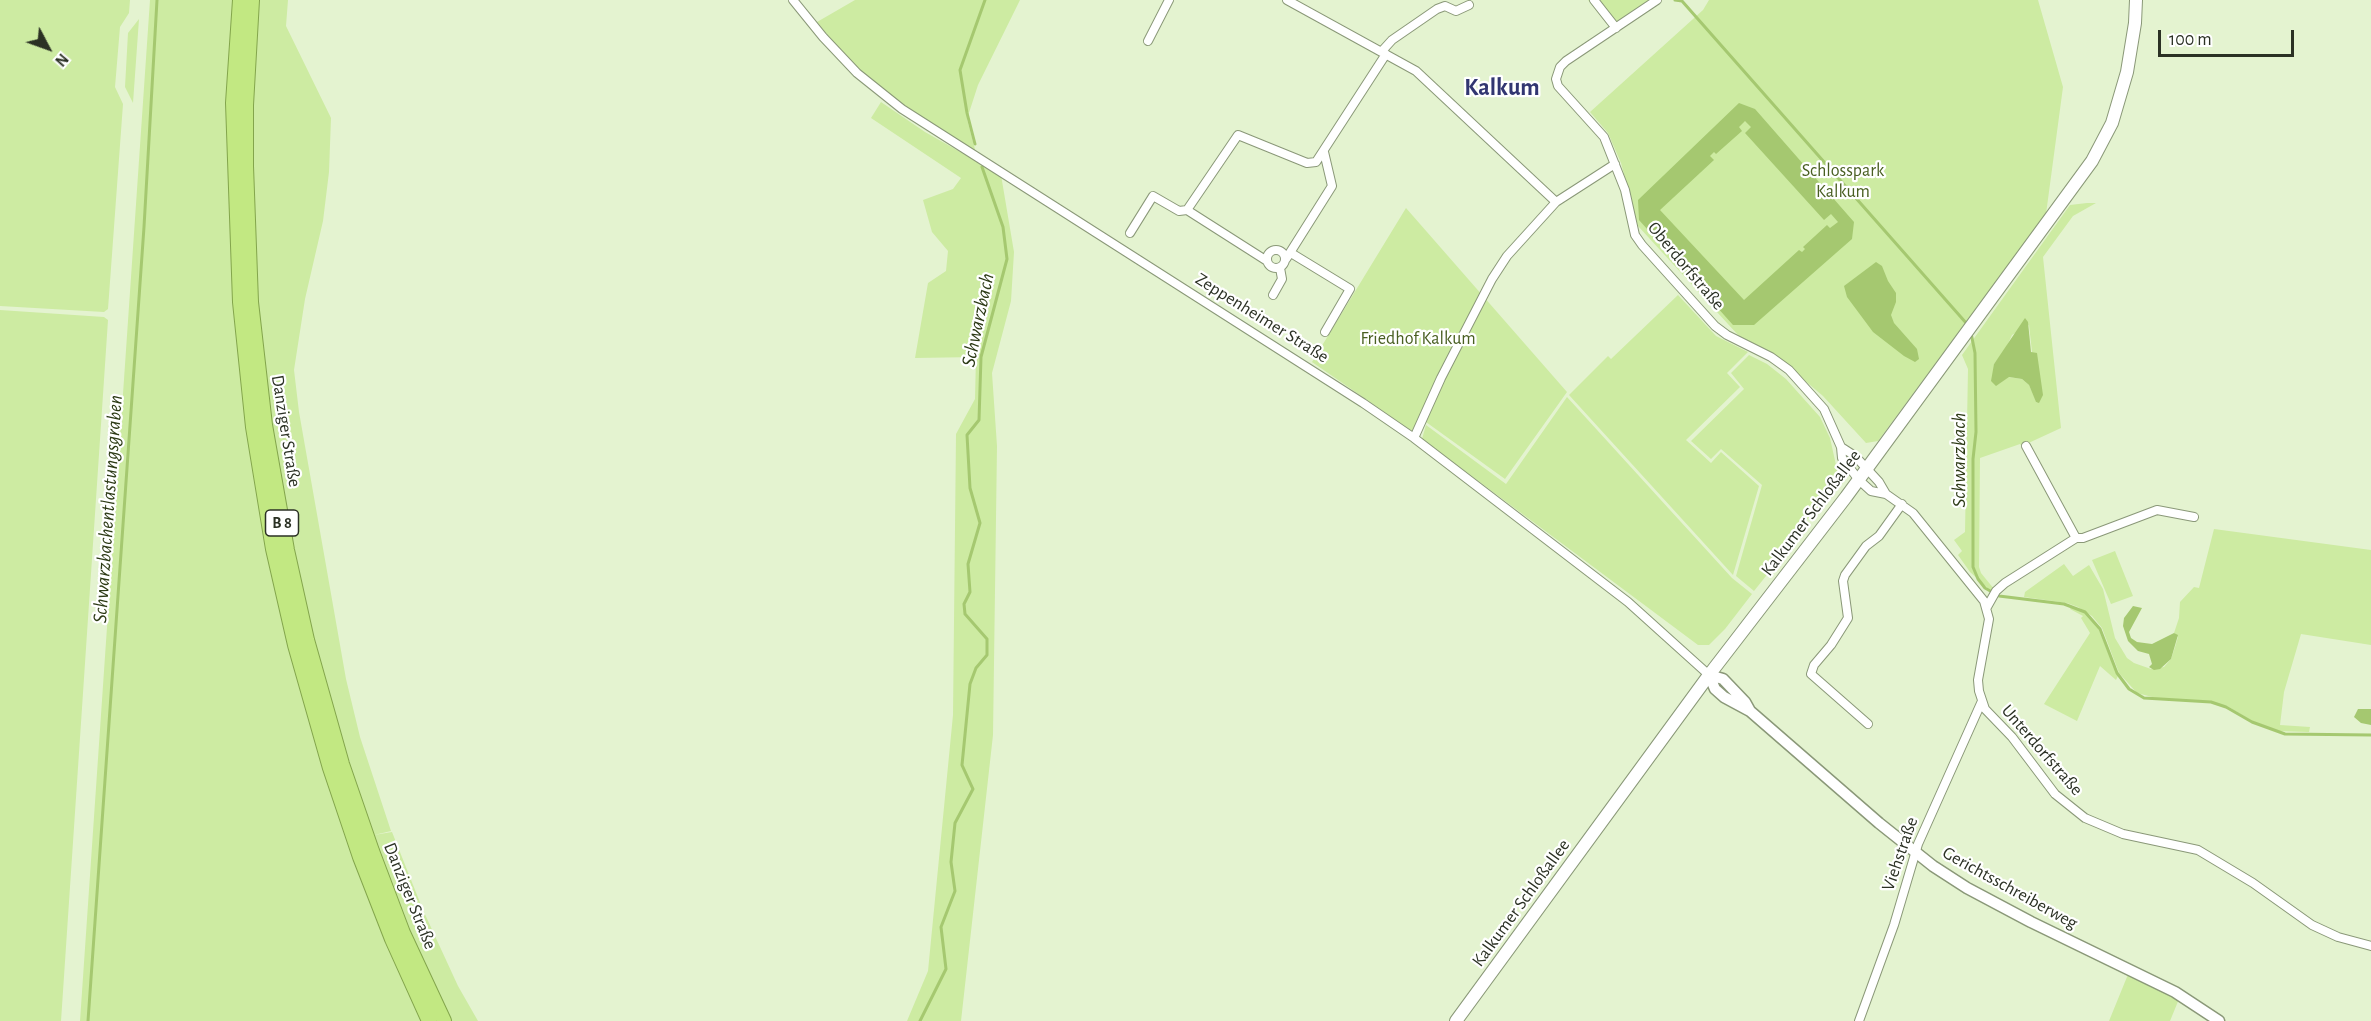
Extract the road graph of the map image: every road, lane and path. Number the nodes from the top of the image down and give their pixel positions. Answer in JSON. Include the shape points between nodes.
{"nodes":[{"id":1,"x":240,"y":0,"type":"edge"},
{"id":2,"x":252,"y":0,"type":"edge"},
{"id":3,"x":793,"y":0,"type":"edge"},
{"id":4,"x":1169,"y":0,"type":"edge"},
{"id":5,"x":1287,"y":0,"type":"edge"},
{"id":6,"x":1594,"y":0,"type":"edge"},
{"id":7,"x":1657,"y":0,"type":"edge"},
{"id":8,"x":2136,"y":0,"type":"edge"},
{"id":9,"x":1469,"y":6,"type":"dead end"},
{"id":10,"x":1616,"y":28,"type":"junction"},
{"id":11,"x":1148,"y":40,"type":"dead end"},
{"id":12,"x":1384,"y":52,"type":"junction"},
{"id":13,"x":1324,"y":152,"type":"junction"},
{"id":14,"x":1615,"y":164,"type":"junction"},
{"id":15,"x":1556,"y":202,"type":"junction"},
{"id":16,"x":1187,"y":210,"type":"junction"},
{"id":17,"x":1130,"y":233,"type":"dead end"},
{"id":18,"x":1288,"y":256,"type":"junction"},
{"id":19,"x":1267,"y":261,"type":"junction"},
{"id":20,"x":1280,"y":268,"type":"junction"},
{"id":21,"x":1273,"y":295,"type":"dead end"},
{"id":22,"x":1325,"y":332,"type":"dead end"},
{"id":23,"x":1414,"y":438,"type":"junction"},
{"id":24,"x":2026,"y":446,"type":"dead end"},
{"id":25,"x":1841,"y":447,"type":"junction"},
{"id":26,"x":1867,"y":469,"type":"junction"},
{"id":27,"x":1859,"y":480,"type":"junction"},
{"id":28,"x":1886,"y":494,"type":"junction"},
{"id":29,"x":1902,"y":504,"type":"junction"},
{"id":30,"x":2194,"y":517,"type":"dead end"},
{"id":31,"x":2076,"y":538,"type":"junction"},
{"id":32,"x":1987,"y":607,"type":"junction"},
{"id":33,"x":1710,"y":675,"type":"junction"},
{"id":34,"x":1982,"y":701,"type":"junction"},
{"id":35,"x":1868,"y":724,"type":"dead end"},
{"id":36,"x":1915,"y":852,"type":"junction"},
{"id":37,"x":2371,"y":946,"type":"edge"},
{"id":38,"x":429,"y":1021,"type":"edge"},
{"id":39,"x":444,"y":1021,"type":"edge"},
{"id":40,"x":1456,"y":1021,"type":"edge"},
{"id":41,"x":1859,"y":1021,"type":"edge"},
{"id":42,"x":2219,"y":1021,"type":"edge"}],
"edges":[{"from":1,"to":38,"type":"highway","name":"Danziger Straße","number":"B 8","via":[[233,103],[240,302],[253,427],[273,549],[330,768],[392,939]]},
{"from":2,"to":39,"type":"highway","name":"Danziger Straße","number":"B 8","via":[[246,146],[251,302],[265,425],[287,550],[307,640],[342,764],[404,933]]},
{"from":3,"to":23,"type":"street","name":"Zeppenheimer Straße","via":[[823,37],[875,89],[968,153],[1312,369]]},
{"from":4,"to":11,"type":"street"},
{"from":5,"to":12,"type":"street"},
{"from":6,"to":10,"type":"street"},
{"from":7,"to":10,"type":"street","name":"Oberdorfstraße"},
{"from":8,"to":26,"type":"main road","name":"Kalkumer Schloßallee","via":[[2127,72],[2112,123],[2092,161]]},
{"from":9,"to":12,"type":"street","via":[[1456,11],[1445,6],[1437,9],[1392,40]]},
{"from":10,"to":14,"type":"street","name":"Oberdorfstraße","via":[[1566,61],[1556,79],[1566,96],[1604,137]]},
{"from":12,"to":13,"type":"street"},
{"from":12,"to":15,"type":"street","via":[[1416,71]]},
{"from":13,"to":16,"type":"street","via":[[1316,162],[1307,163],[1238,135]]},
{"from":13,"to":18,"type":"street","via":[[1332,186]]},
{"from":14,"to":15,"type":"street"},
{"from":14,"to":25,"type":"street","name":"Oberdorfstraße","via":[[1625,190],[1631,225],[1642,245],[1715,326],[1789,370],[1824,409]]},
{"from":15,"to":23,"type":"street","via":[[1507,256],[1492,279]]},
{"from":16,"to":17,"type":"street","via":[[1179,211],[1154,196]]},
{"from":16,"to":19,"type":"street"},
{"from":18,"to":19,"type":"street","via":[[1277,250],[1270,253]]},
{"from":18,"to":20,"type":"street"},
{"from":18,"to":22,"type":"street","via":[[1350,289]]},
{"from":19,"to":20,"type":"street","via":[[1272,268]]},
{"from":20,"to":21,"type":"street","via":[[1282,279]]},
{"from":23,"to":33,"type":"street","name":"Zeppenheimer Straße","via":[[1628,602]]},
{"from":24,"to":31,"type":"street"},
{"from":25,"to":26,"type":"street","name":"Oberdorfstraße"},
{"from":25,"to":27,"type":"street","name":"Oberdorfstraße","via":[[1842,458]]},
{"from":26,"to":27,"type":"main road","name":"Kalkumer Schloßallee"},
{"from":26,"to":28,"type":"street"},
{"from":27,"to":28,"type":"street","via":[[1871,491]]},
{"from":27,"to":33,"type":"main road","name":"Kalkumer Schloßallee"},
{"from":28,"to":29,"type":"street"},
{"from":29,"to":32,"type":"street"},
{"from":29,"to":35,"type":"street","via":[[1845,575],[1848,618],[1811,675]]},
{"from":30,"to":31,"type":"street","via":[[2157,510]]},
{"from":31,"to":32,"type":"street","via":[[1995,593]]},
{"from":32,"to":34,"type":"street","name":"Unterdorfstraße","via":[[1989,619],[1978,680]]},
{"from":33,"to":36,"type":"street","name":"Gerichtsschreiberweg","via":[[1715,689],[1724,697],[1750,711]]},
{"from":33,"to":40,"type":"main road","name":"Kalkumer Schloßallee"},
{"from":34,"to":36,"type":"street","name":"Viehstraße"},
{"from":34,"to":37,"type":"street","name":"Unterdorfstraße","via":[[2055,794],[2085,818],[2123,834],[2198,850],[2312,925]]},
{"from":36,"to":41,"type":"street","name":"Viehstraße","via":[[1894,925]]},
{"from":36,"to":42,"type":"street","name":"Gerichtsschreiberweg","via":[[1987,899],[2175,992]]}]}
